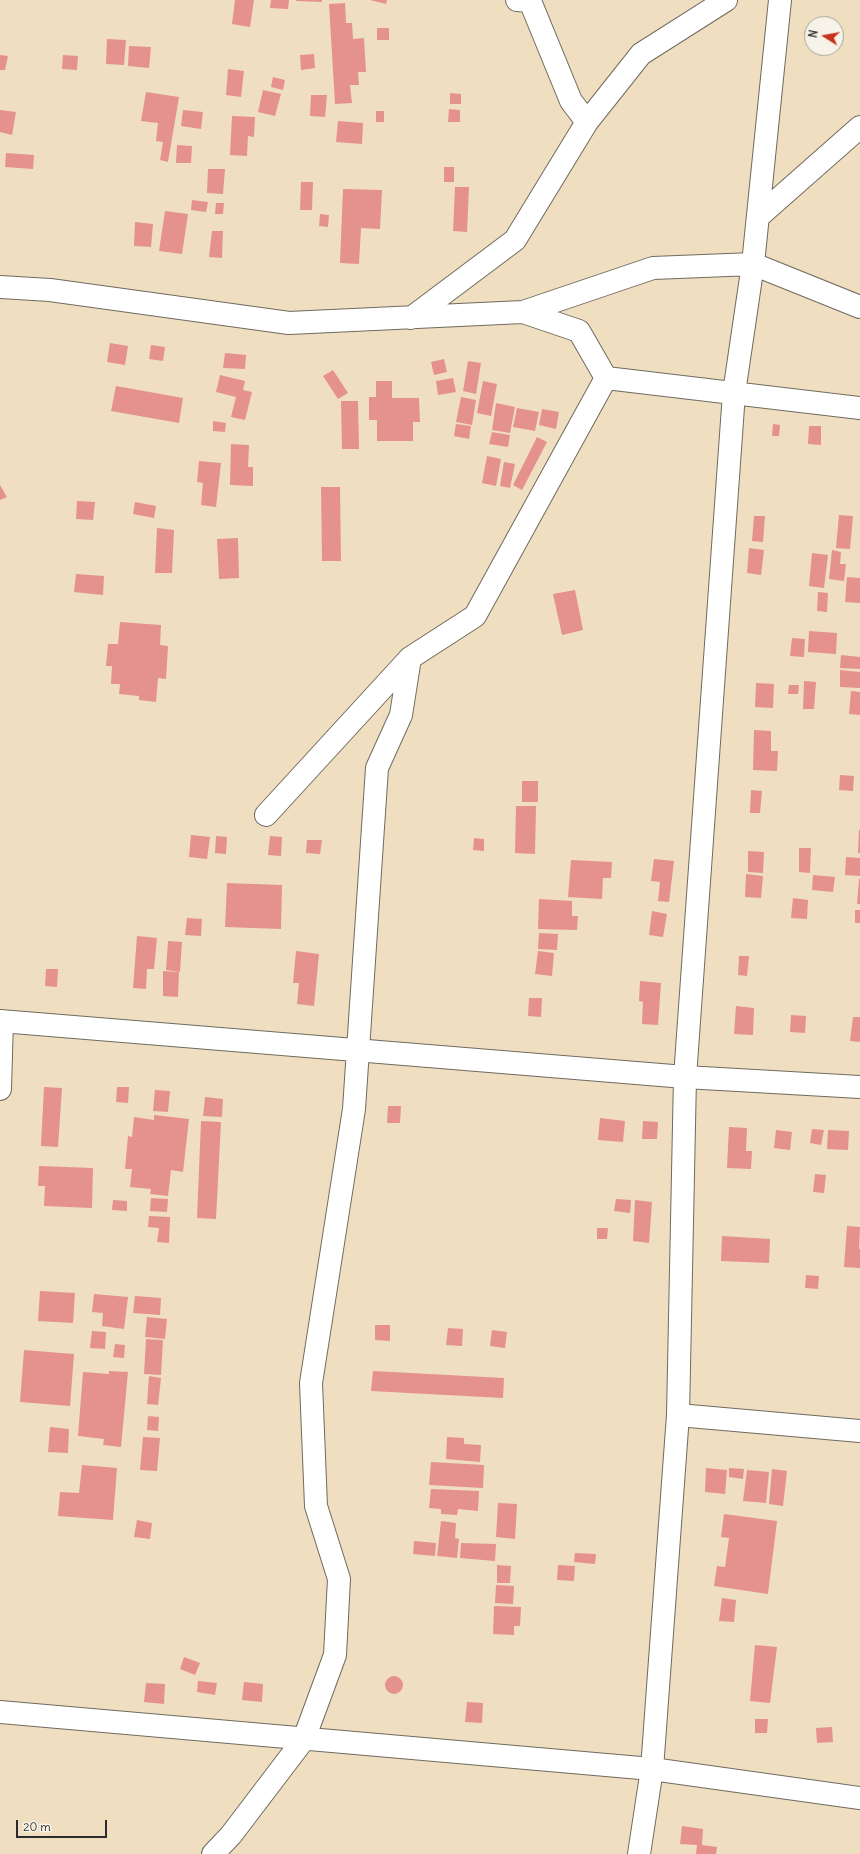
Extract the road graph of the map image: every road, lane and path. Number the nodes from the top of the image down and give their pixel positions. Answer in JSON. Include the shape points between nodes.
{"nodes":[{"id":1,"x":517,"y":0,"type":"edge"},
{"id":2,"x":726,"y":0,"type":"edge"},
{"id":3,"x":780,"y":0,"type":"edge"},
{"id":4,"x":587,"y":122,"type":"junction"},
{"id":5,"x":860,"y":127,"type":"edge"},
{"id":6,"x":758,"y":217,"type":"junction"},
{"id":7,"x":753,"y":264,"type":"junction"},
{"id":8,"x":0,"y":287,"type":"edge"},
{"id":9,"x":860,"y":307,"type":"edge"},
{"id":10,"x":523,"y":312,"type":"junction"},
{"id":11,"x":411,"y":318,"type":"junction"},
{"id":12,"x":606,"y":378,"type":"junction"},
{"id":13,"x":734,"y":393,"type":"junction"},
{"id":14,"x":860,"y":408,"type":"edge"},
{"id":15,"x":410,"y":658,"type":"junction"},
{"id":16,"x":266,"y":815,"type":"dead end"},
{"id":17,"x":1,"y":1021,"type":"edge"},
{"id":18,"x":359,"y":1050,"type":"junction"},
{"id":19,"x":685,"y":1077,"type":"junction"},
{"id":20,"x":860,"y":1087,"type":"edge"},
{"id":21,"x":0,"y":1089,"type":"edge"},
{"id":22,"x":678,"y":1415,"type":"junction"},
{"id":23,"x":860,"y":1431,"type":"edge"},
{"id":24,"x":0,"y":1712,"type":"edge"},
{"id":25,"x":304,"y":1739,"type":"junction"},
{"id":26,"x":652,"y":1768,"type":"junction"},
{"id":27,"x":860,"y":1798,"type":"edge"},
{"id":28,"x":213,"y":1854,"type":"edge"},
{"id":29,"x":639,"y":1854,"type":"edge"}],
"edges":[{"from":1,"to":4,"type":"street","via":[[530,1],[571,101]]},
{"from":2,"to":4,"type":"street","via":[[641,54]]},
{"from":3,"to":6,"type":"street"},
{"from":4,"to":11,"type":"street","via":[[515,240]]},
{"from":5,"to":6,"type":"street"},
{"from":6,"to":7,"type":"street"},
{"from":7,"to":9,"type":"street"},
{"from":7,"to":10,"type":"street","via":[[653,268]]},
{"from":7,"to":13,"type":"street"},
{"from":8,"to":11,"type":"street","via":[[50,290],[289,323]]},
{"from":10,"to":11,"type":"street"},
{"from":10,"to":12,"type":"street","via":[[579,331]]},
{"from":12,"to":13,"type":"street"},
{"from":12,"to":15,"type":"street","via":[[475,616]]},
{"from":13,"to":14,"type":"street"},
{"from":13,"to":19,"type":"street"},
{"from":15,"to":16,"type":"street"},
{"from":15,"to":18,"type":"street","via":[[401,715],[377,768]]},
{"from":17,"to":18,"type":"street"},
{"from":17,"to":21,"type":"street"},
{"from":18,"to":19,"type":"street"},
{"from":18,"to":25,"type":"street","via":[[354,1109],[311,1383],[316,1506],[339,1579],[335,1655]]},
{"from":19,"to":20,"type":"street"},
{"from":19,"to":22,"type":"street"},
{"from":22,"to":23,"type":"street"},
{"from":22,"to":26,"type":"street"},
{"from":24,"to":25,"type":"street"},
{"from":25,"to":26,"type":"street"},
{"from":25,"to":28,"type":"street","via":[[231,1835]]},
{"from":26,"to":27,"type":"street"},
{"from":26,"to":29,"type":"street"}]}
